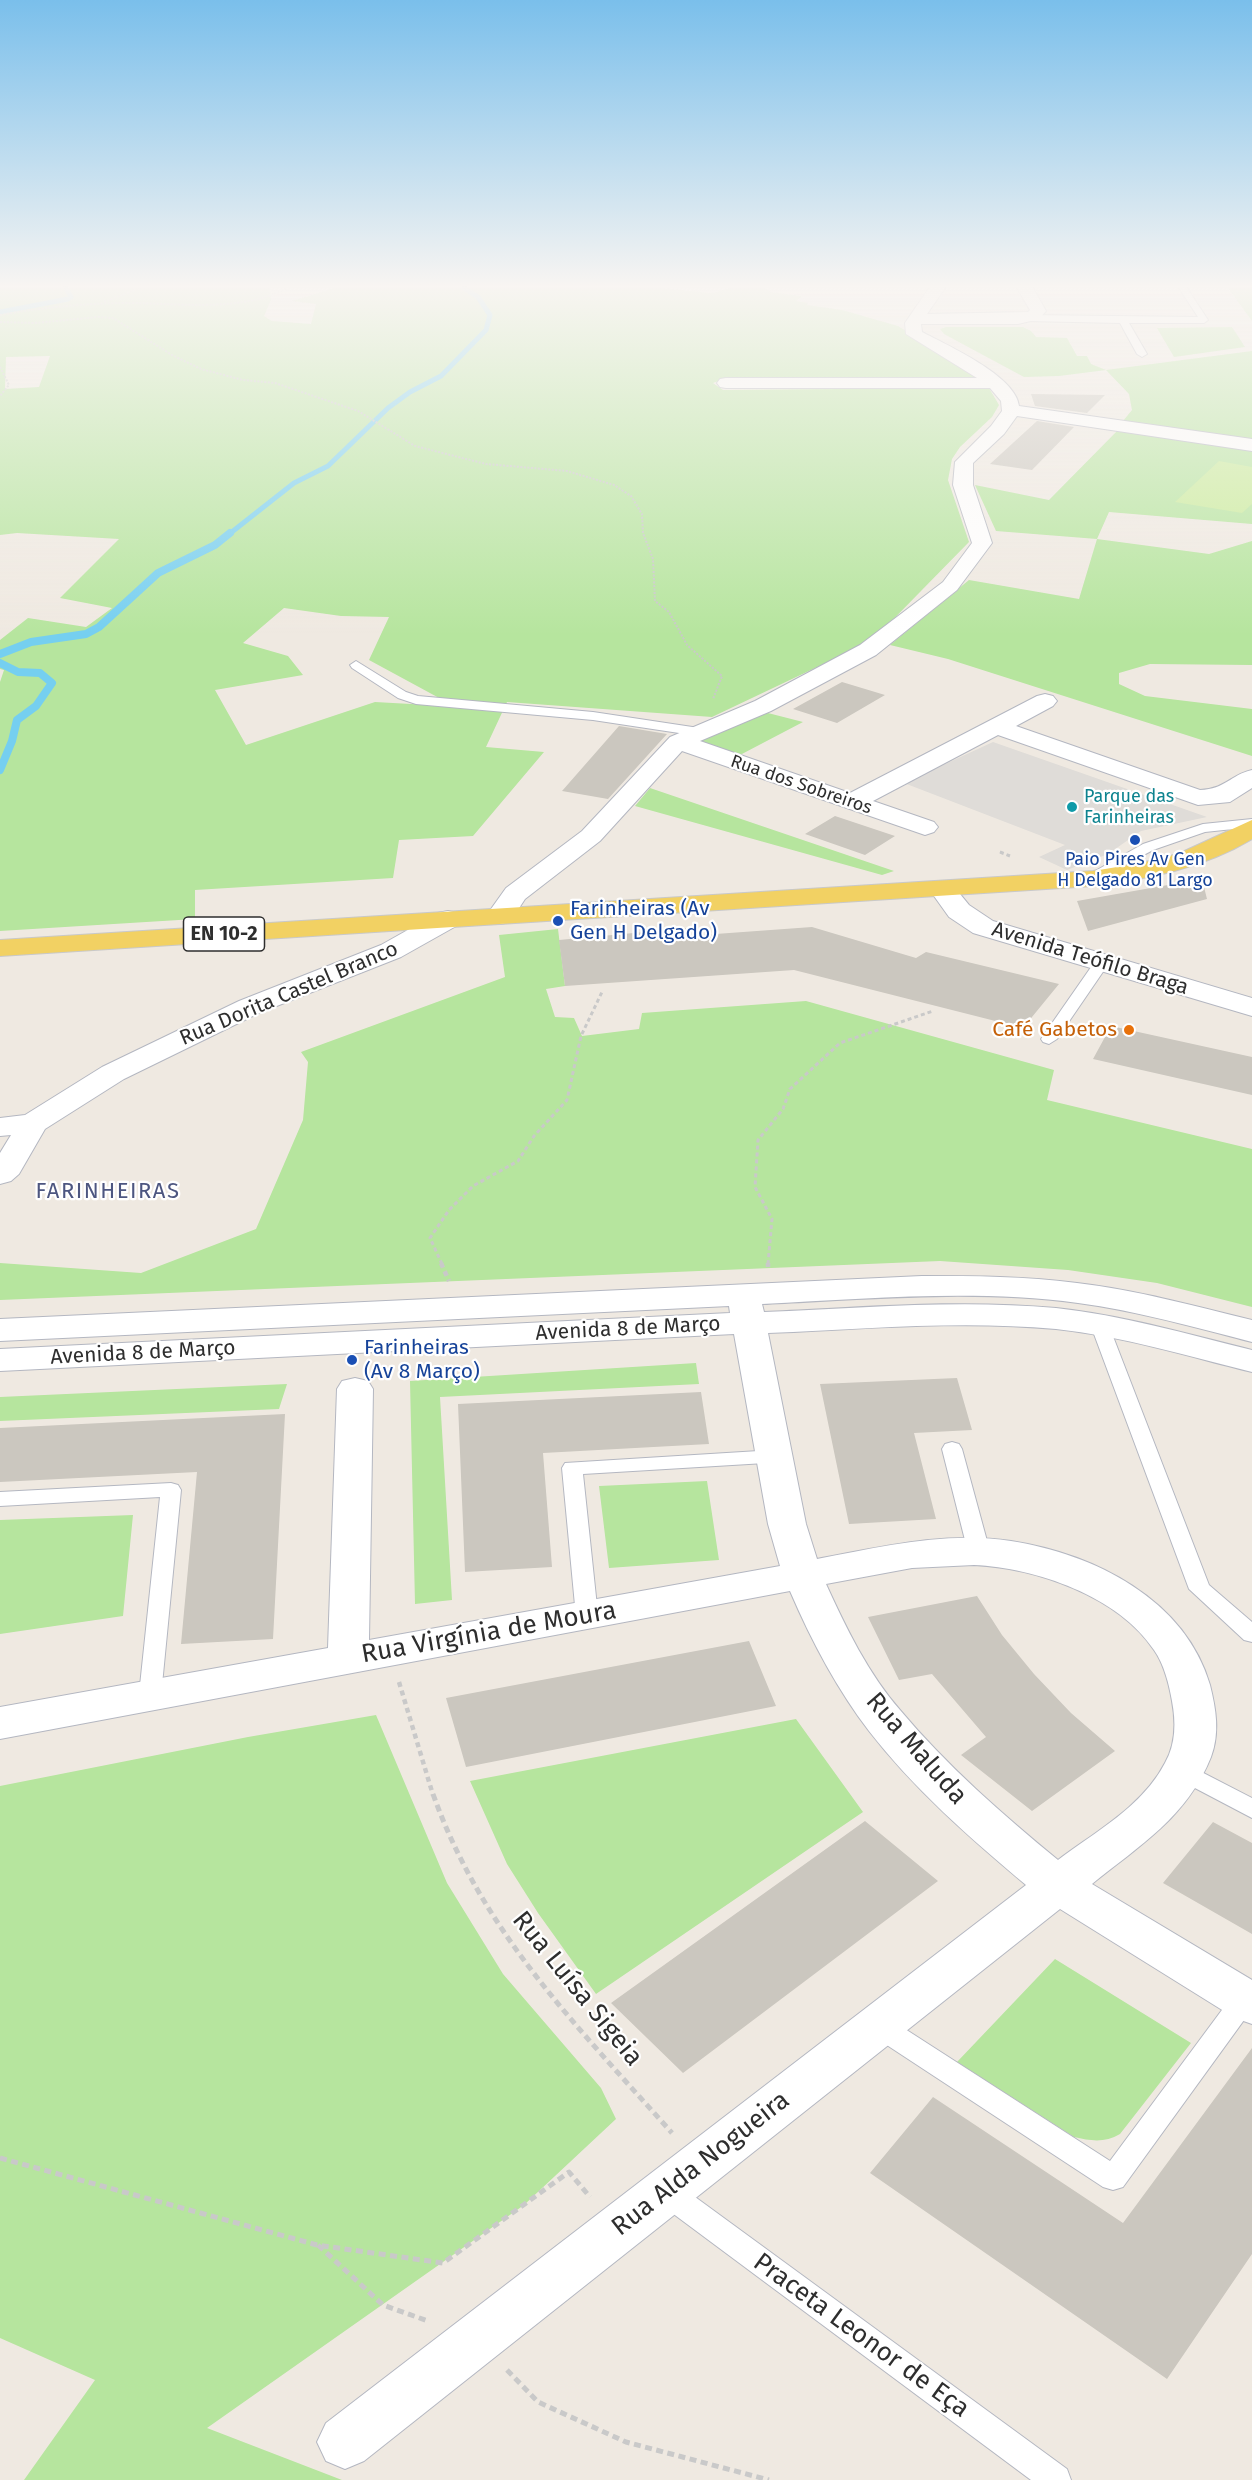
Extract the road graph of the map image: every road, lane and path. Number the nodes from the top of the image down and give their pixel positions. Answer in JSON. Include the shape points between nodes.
{"nodes":[{"id":1,"x":336,"y":404,"type":"edge"},
{"id":2,"x":1010,"y":404,"type":"edge"},
{"id":3,"x":1011,"y":410,"type":"junction"},
{"id":4,"x":1252,"y":445,"type":"edge"},
{"id":5,"x":356,"y":665,"type":"dead end"},
{"id":6,"x":1045,"y":701,"type":"dead end"},
{"id":7,"x":997,"y":728,"type":"junction"},
{"id":8,"x":688,"y":737,"type":"junction"},
{"id":9,"x":1252,"y":777,"type":"edge"},
{"id":10,"x":852,"y":802,"type":"junction"},
{"id":11,"x":1252,"y":823,"type":"edge"},
{"id":12,"x":925,"y":827,"type":"dead end"},
{"id":13,"x":1252,"y":828,"type":"edge"},
{"id":14,"x":1088,"y":879,"type":"junction"},
{"id":15,"x":942,"y":890,"type":"junction"},
{"id":16,"x":500,"y":916,"type":"junction"},
{"id":17,"x":448,"y":919,"type":"junction"},
{"id":18,"x":0,"y":948,"type":"edge"},
{"id":19,"x":1101,"y":963,"type":"junction"},
{"id":20,"x":602,"y":992,"type":"dead end"},
{"id":21,"x":1252,"y":1007,"type":"edge"},
{"id":22,"x":933,"y":1011,"type":"dead end"},
{"id":23,"x":1049,"y":1039,"type":"dead end"},
{"id":24,"x":33,"y":1123,"type":"junction"},
{"id":25,"x":0,"y":1127,"type":"edge"},
{"id":26,"x":0,"y":1174,"type":"edge"},
{"id":27,"x":753,"y":1297,"type":"junction"},
{"id":28,"x":462,"y":1308,"type":"junction"},
{"id":29,"x":1100,"y":1326,"type":"junction"},
{"id":30,"x":0,"y":1330,"type":"edge"},
{"id":31,"x":1252,"y":1331,"type":"edge"},
{"id":32,"x":0,"y":1360,"type":"edge"},
{"id":33,"x":1252,"y":1361,"type":"edge"},
{"id":34,"x":356,"y":1389,"type":"dead end"},
{"id":35,"x":952,"y":1449,"type":"dead end"},
{"id":36,"x":775,"y":1457,"type":"junction"},
{"id":37,"x":0,"y":1498,"type":"edge"},
{"id":38,"x":979,"y":1552,"type":"junction"},
{"id":39,"x":802,"y":1576,"type":"junction"},
{"id":40,"x":587,"y":1616,"type":"junction"},
{"id":41,"x":1252,"y":1634,"type":"edge"},
{"id":42,"x":390,"y":1651,"type":"junction"},
{"id":43,"x":348,"y":1659,"type":"junction"},
{"id":44,"x":150,"y":1695,"type":"junction"},
{"id":45,"x":0,"y":1723,"type":"edge"},
{"id":46,"x":1182,"y":1772,"type":"junction"},
{"id":47,"x":1252,"y":1809,"type":"edge"},
{"id":48,"x":1058,"y":1887,"type":"junction"},
{"id":49,"x":1248,"y":2001,"type":"edge"},
{"id":50,"x":879,"y":2026,"type":"junction"},
{"id":51,"x":0,"y":2158,"type":"edge"},
{"id":52,"x":683,"y":2179,"type":"junction"},
{"id":53,"x":617,"y":2230,"type":"junction"},
{"id":54,"x":317,"y":2245,"type":"junction"},
{"id":55,"x":477,"y":2340,"type":"junction"},
{"id":56,"x":345,"y":2442,"type":"dead end"},
{"id":57,"x":769,"y":2480,"type":"edge"},
{"id":58,"x":1056,"y":2480,"type":"edge"}],
"edges":[{"from":1,"to":8,"type":"path","via":[[358,411],[415,446],[486,464],[567,471],[614,485],[631,496],[642,514],[643,533],[653,559],[655,600],[669,612],[687,645],[722,676]]},
{"from":2,"to":3,"type":"street"},
{"from":3,"to":4,"type":"street"},
{"from":3,"to":8,"type":"street","via":[[964,462],[963,485],[982,543],[950,586],[868,650],[763,706]]},
{"from":5,"to":8,"type":"lane","via":[[416,700],[616,717]]},
{"from":6,"to":7,"type":"street"},
{"from":7,"to":9,"type":"street","via":[[1198,798],[1221,797]]},
{"from":7,"to":10,"type":"street"},
{"from":8,"to":10,"type":"street","name":"Rua dos Sobreiros"},
{"from":8,"to":16,"type":"street","via":[[591,836],[515,894]]},
{"from":10,"to":12,"type":"street","name":"Rua dos Sobreiros"},
{"from":11,"to":14,"type":"lane","via":[[1203,828],[1170,839]]},
{"from":13,"to":14,"type":"main road","number":"EN 10-2","via":[[1208,853],[1163,867]]},
{"from":14,"to":15,"type":"main road","number":"EN 10-2"},
{"from":15,"to":16,"type":"main road","number":"EN 10-2"},
{"from":15,"to":19,"type":"street","name":"Avenida Teófilo Braga","via":[[959,911],[983,927]]},
{"from":16,"to":17,"type":"main road","number":"EN 10-2"},
{"from":17,"to":18,"type":"main road","number":"EN 10-2"},
{"from":17,"to":24,"type":"street","name":"Rua Dorita Castel Branco","via":[[391,951],[249,1007],[113,1072]]},
{"from":19,"to":21,"type":"street","name":"Avenida Teófilo Braga"},
{"from":19,"to":23,"type":"lane"},
{"from":20,"to":28,"type":"path","via":[[581,1036],[567,1100],[534,1136],[518,1161],[473,1186],[449,1210],[430,1238]]},
{"from":22,"to":27,"type":"path","via":[[840,1043],[790,1089],[783,1109],[758,1140],[755,1187],[772,1220]]},
{"from":24,"to":25,"type":"street","name":"Rua Dorita Castel Branco"},
{"from":24,"to":26,"type":"street"},
{"from":27,"to":28,"type":"street","name":"Avenida 8 de Março"},
{"from":27,"to":29,"type":"street","name":"Avenida 8 de Março","via":[[1057,1319]]},
{"from":27,"to":31,"type":"street","name":"Avenida 8 de Março","via":[[922,1286],[996,1286],[1078,1293]]},
{"from":27,"to":32,"type":"street","name":"Avenida 8 de Março"},
{"from":27,"to":36,"type":"street","name":"Rua Maluda"},
{"from":28,"to":30,"type":"street","name":"Avenida 8 de Março"},
{"from":29,"to":33,"type":"street","name":"Avenida 8 de Março"},
{"from":29,"to":41,"type":"lane","via":[[1200,1589]]},
{"from":34,"to":43,"type":"street"},
{"from":35,"to":38,"type":"lane"},
{"from":36,"to":39,"type":"street","name":"Rua Maluda","via":[[787,1524]]},
{"from":36,"to":40,"type":"lane","via":[[572,1468]]},
{"from":37,"to":44,"type":"lane","via":[[171,1490]]},
{"from":38,"to":39,"type":"street","name":"Rua Virgínia de Moura","via":[[912,1556]]},
{"from":38,"to":46,"type":"street","name":"Rua Virgínia de Moura","via":[[1013,1556],[1077,1575],[1124,1598],[1161,1630],[1184,1670],[1195,1703],[1195,1738]]},
{"from":39,"to":40,"type":"street","name":"Rua Virgínia de Moura"},
{"from":39,"to":48,"type":"street","name":"Rua Maluda","via":[[851,1672],[884,1720],[979,1820]]},
{"from":40,"to":42,"type":"street","name":"Rua Virgínia de Moura"},
{"from":42,"to":43,"type":"street","name":"Rua Virgínia de Moura"},
{"from":42,"to":52,"type":"path","name":"Rua Luísa Sigeia","via":[[425,1774],[475,1888],[523,1962]]},
{"from":43,"to":44,"type":"street","name":"Rua Virgínia de Moura"},
{"from":44,"to":45,"type":"street","name":"Rua Virgínia de Moura"},
{"from":46,"to":47,"type":"lane"},
{"from":46,"to":48,"type":"street","name":"Rua Virgínia de Moura","via":[[1156,1809]]},
{"from":48,"to":49,"type":"street","name":"Rua Maluda"},
{"from":48,"to":50,"type":"street","name":"Rua Alda Nogueira"},
{"from":49,"to":50,"type":"lane","via":[[1113,2178]]},
{"from":50,"to":52,"type":"street","name":"Rua Alda Nogueira"},
{"from":51,"to":54,"type":"path"},
{"from":52,"to":53,"type":"street","name":"Rua Alda Nogueira"},
{"from":52,"to":58,"type":"lane","name":"Praceta Leonor de Eça"},
{"from":53,"to":54,"type":"path","via":[[569,2172],[442,2263]]},
{"from":53,"to":55,"type":"street","name":"Rua Alda Nogueira"},
{"from":54,"to":55,"type":"path","via":[[383,2305]]},
{"from":55,"to":56,"type":"street","name":"Rua Alda Nogueira"},
{"from":55,"to":57,"type":"path","via":[[538,2402],[626,2442]]}]}
